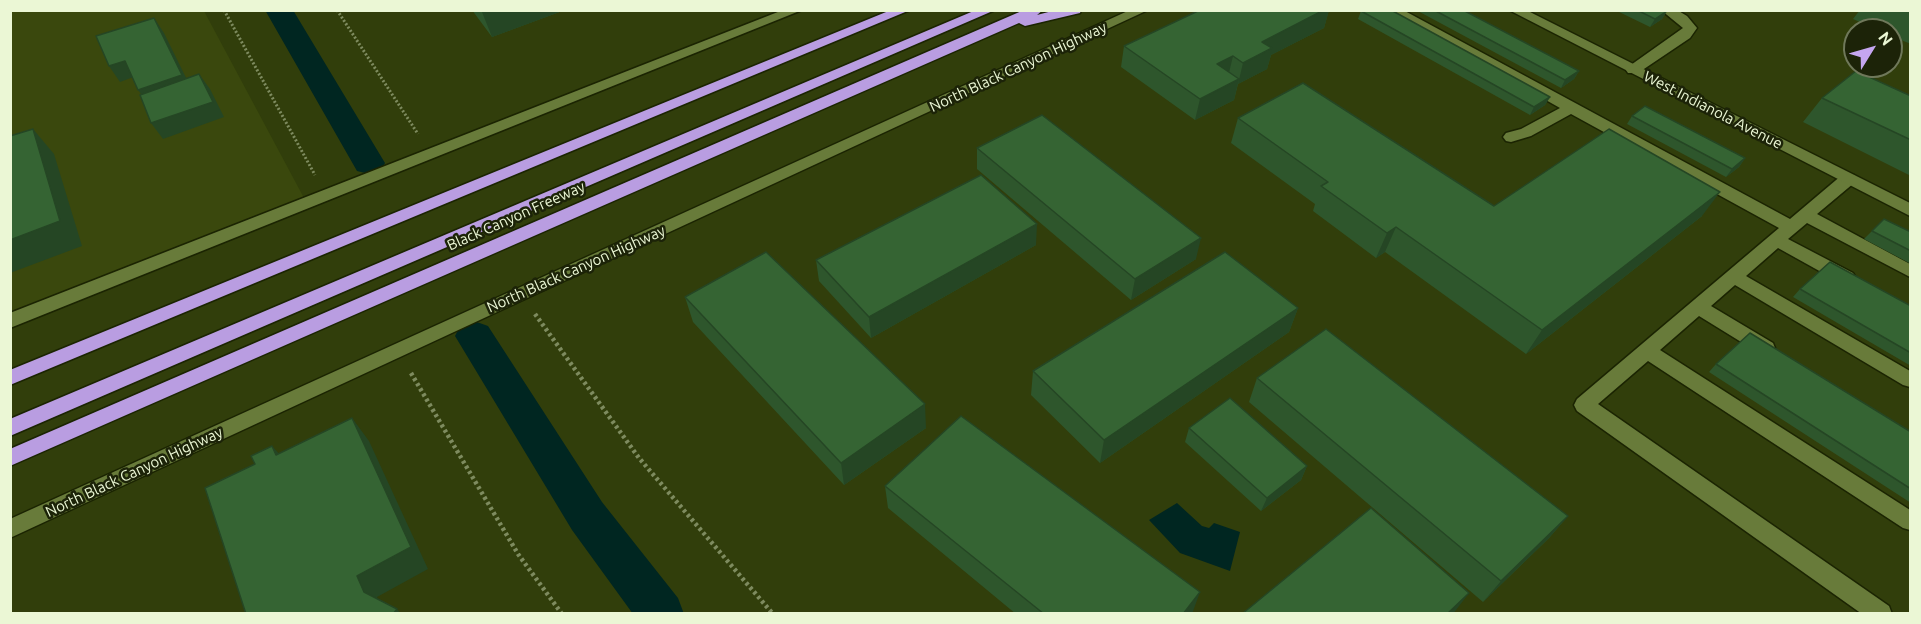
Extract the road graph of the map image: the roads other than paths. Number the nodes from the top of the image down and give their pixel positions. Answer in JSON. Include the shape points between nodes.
{"nodes":[{"id":1,"x":796,"y":10,"type":"edge"},
{"id":2,"x":904,"y":10,"type":"edge"},
{"id":3,"x":988,"y":10,"type":"edge"},
{"id":4,"x":1037,"y":10,"type":"edge"},
{"id":5,"x":1075,"y":10,"type":"edge"},
{"id":6,"x":1142,"y":10,"type":"edge"},
{"id":7,"x":1392,"y":10,"type":"edge"},
{"id":8,"x":1515,"y":10,"type":"edge"},
{"id":9,"x":1667,"y":10,"type":"edge"},
{"id":10,"x":991,"y":31,"type":"junction"},
{"id":11,"x":1633,"y":70,"type":"junction"},
{"id":12,"x":1572,"y":107,"type":"junction"},
{"id":13,"x":1511,"y":137,"type":"dead end"},
{"id":14,"x":1848,"y":178,"type":"junction"},
{"id":15,"x":1911,"y":210,"type":"edge"},
{"id":16,"x":1805,"y":215,"type":"junction"},
{"id":17,"x":1791,"y":227,"type":"junction"},
{"id":18,"x":1778,"y":240,"type":"junction"},
{"id":19,"x":1911,"y":272,"type":"edge"},
{"id":20,"x":1734,"y":277,"type":"junction"},
{"id":21,"x":1859,"y":285,"type":"edge"},
{"id":22,"x":1698,"y":307,"type":"junction"},
{"id":23,"x":10,"y":321,"type":"edge"},
{"id":24,"x":1647,"y":351,"type":"junction"},
{"id":25,"x":1779,"y":356,"type":"edge"},
{"id":26,"x":10,"y":378,"type":"edge"},
{"id":27,"x":1911,"y":380,"type":"edge"},
{"id":28,"x":10,"y":428,"type":"edge"},
{"id":29,"x":10,"y":458,"type":"edge"},
{"id":30,"x":1911,"y":522,"type":"edge"},
{"id":31,"x":10,"y":529,"type":"edge"},
{"id":32,"x":1881,"y":614,"type":"edge"}],
"edges":[{"from":1,"to":23,"type":"main road"},
{"from":2,"to":26,"type":"highway"},
{"from":3,"to":28,"type":"highway"},
{"from":4,"to":10,"type":"highway","name":"Black Canyon Freeway"},
{"from":5,"to":10,"type":"highway"},
{"from":6,"to":31,"type":"main road","name":"North Black Canyon Highway"},
{"from":7,"to":12,"type":"main road"},
{"from":8,"to":11,"type":"main road","name":"West Indianola Avenue"},
{"from":9,"to":11,"type":"main road","via":[[1690,28]]},
{"from":10,"to":29,"type":"highway","name":"Black Canyon Freeway"},
{"from":11,"to":14,"type":"main road","name":"West Indianola Avenue"},
{"from":12,"to":13,"type":"main road","via":[[1526,133]]},
{"from":12,"to":17,"type":"main road"},
{"from":14,"to":15,"type":"main road","name":"West Indianola Avenue"},
{"from":14,"to":16,"type":"main road"},
{"from":16,"to":17,"type":"main road"},
{"from":16,"to":19,"type":"main road"},
{"from":17,"to":18,"type":"main road"},
{"from":18,"to":20,"type":"main road"},
{"from":18,"to":21,"type":"main road"},
{"from":20,"to":22,"type":"main road"},
{"from":20,"to":27,"type":"main road"},
{"from":22,"to":24,"type":"main road"},
{"from":22,"to":25,"type":"main road"},
{"from":24,"to":30,"type":"main road"},
{"from":24,"to":32,"type":"main road","via":[[1584,405]]}]}
